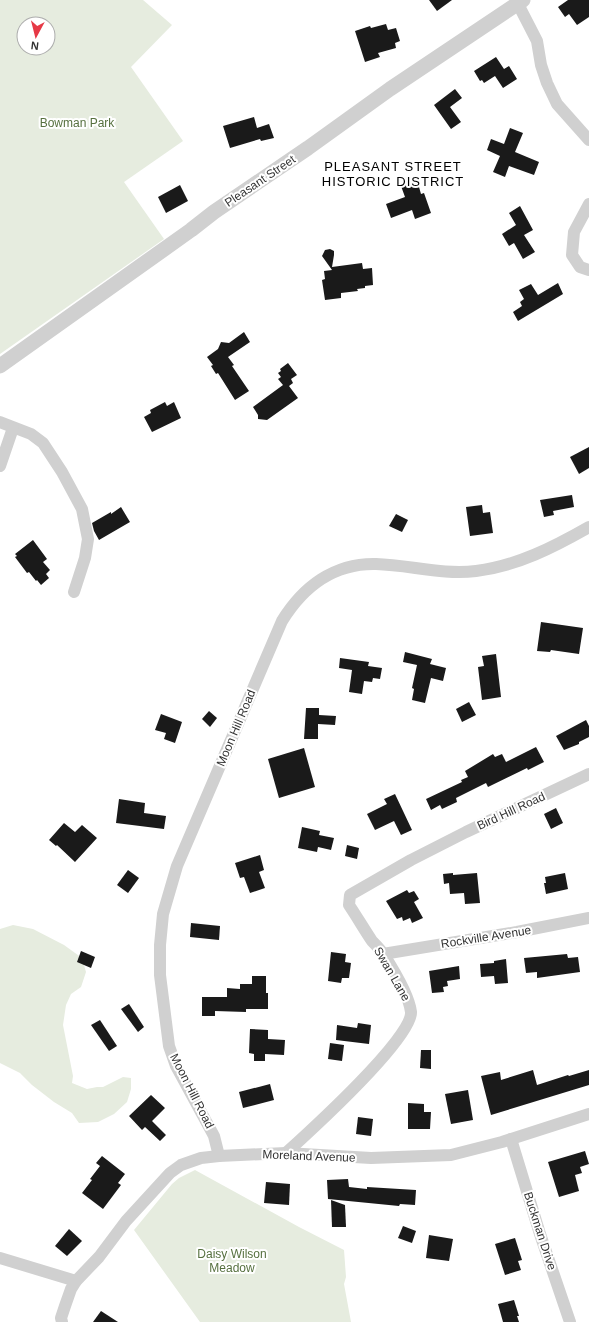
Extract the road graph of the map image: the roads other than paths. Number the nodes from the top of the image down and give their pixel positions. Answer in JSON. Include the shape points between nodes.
{"nodes":[{"id":1,"x":520,"y":2,"type":"edge"},
{"id":2,"x":589,"y":140,"type":"edge"},
{"id":3,"x":589,"y":204,"type":"edge"},
{"id":4,"x":589,"y":270,"type":"edge"},
{"id":5,"x":0,"y":366,"type":"edge"},
{"id":6,"x":0,"y":422,"type":"edge"},
{"id":7,"x":13,"y":428,"type":"junction"},
{"id":8,"x":0,"y":466,"type":"edge"},
{"id":9,"x":589,"y":527,"type":"edge"},
{"id":10,"x":74,"y":592,"type":"dead end"},
{"id":11,"x":589,"y":774,"type":"edge"},
{"id":12,"x":432,"y":849,"type":"joint"},
{"id":13,"x":589,"y":918,"type":"edge"},
{"id":14,"x":383,"y":954,"type":"junction"},
{"id":15,"x":589,"y":1114,"type":"edge"},
{"id":16,"x":511,"y":1139,"type":"junction"},
{"id":17,"x":286,"y":1154,"type":"junction"},
{"id":18,"x":220,"y":1156,"type":"junction"},
{"id":19,"x":0,"y":1258,"type":"edge"},
{"id":20,"x":76,"y":1281,"type":"junction"},
{"id":21,"x":62,"y":1322,"type":"edge"},
{"id":22,"x":570,"y":1322,"type":"edge"}],
"edges":[{"from":1,"to":2,"type":"street","via":[[537,41],[546,83],[557,104]]},
{"from":1,"to":5,"type":"street","name":"Pleasant Street","via":[[214,212]]},
{"from":3,"to":4,"type":"street","via":[[574,232],[572,255],[580,267]]},
{"from":6,"to":7,"type":"street"},
{"from":7,"to":8,"type":"street"},
{"from":7,"to":10,"type":"street","via":[[31,434],[43,443],[82,509],[88,539]]},
{"from":9,"to":18,"type":"street","name":"Moon Hill Road","via":[[516,562],[483,570],[442,572],[375,564],[348,568],[322,578],[312,586],[301,595],[282,621],[177,866],[163,914],[160,975],[169,1046],[176,1066],[214,1136]]},
{"from":11,"to":12,"type":"street","name":"Bird Hill Road"},
{"from":12,"to":14,"type":"street","name":"Swan Lane","via":[[350,895],[349,905]]},
{"from":13,"to":14,"type":"street","name":"Rockville Avenue"},
{"from":14,"to":17,"type":"street","name":"Swan Lane","via":[[408,998],[411,1013],[407,1027],[396,1043],[342,1101]]},
{"from":15,"to":16,"type":"street","name":"Moreland Avenue"},
{"from":16,"to":17,"type":"street","name":"Moreland Avenue","via":[[450,1154],[416,1157],[371,1158]]},
{"from":16,"to":22,"type":"street","name":"Buckman Drive"},
{"from":17,"to":18,"type":"street","name":"Moreland Avenue"},
{"from":18,"to":20,"type":"street","name":"Moreland Avenue","via":[[201,1158],[170,1173]]},
{"from":19,"to":20,"type":"street"},
{"from":20,"to":21,"type":"street","via":[[65,1306]]}]}
